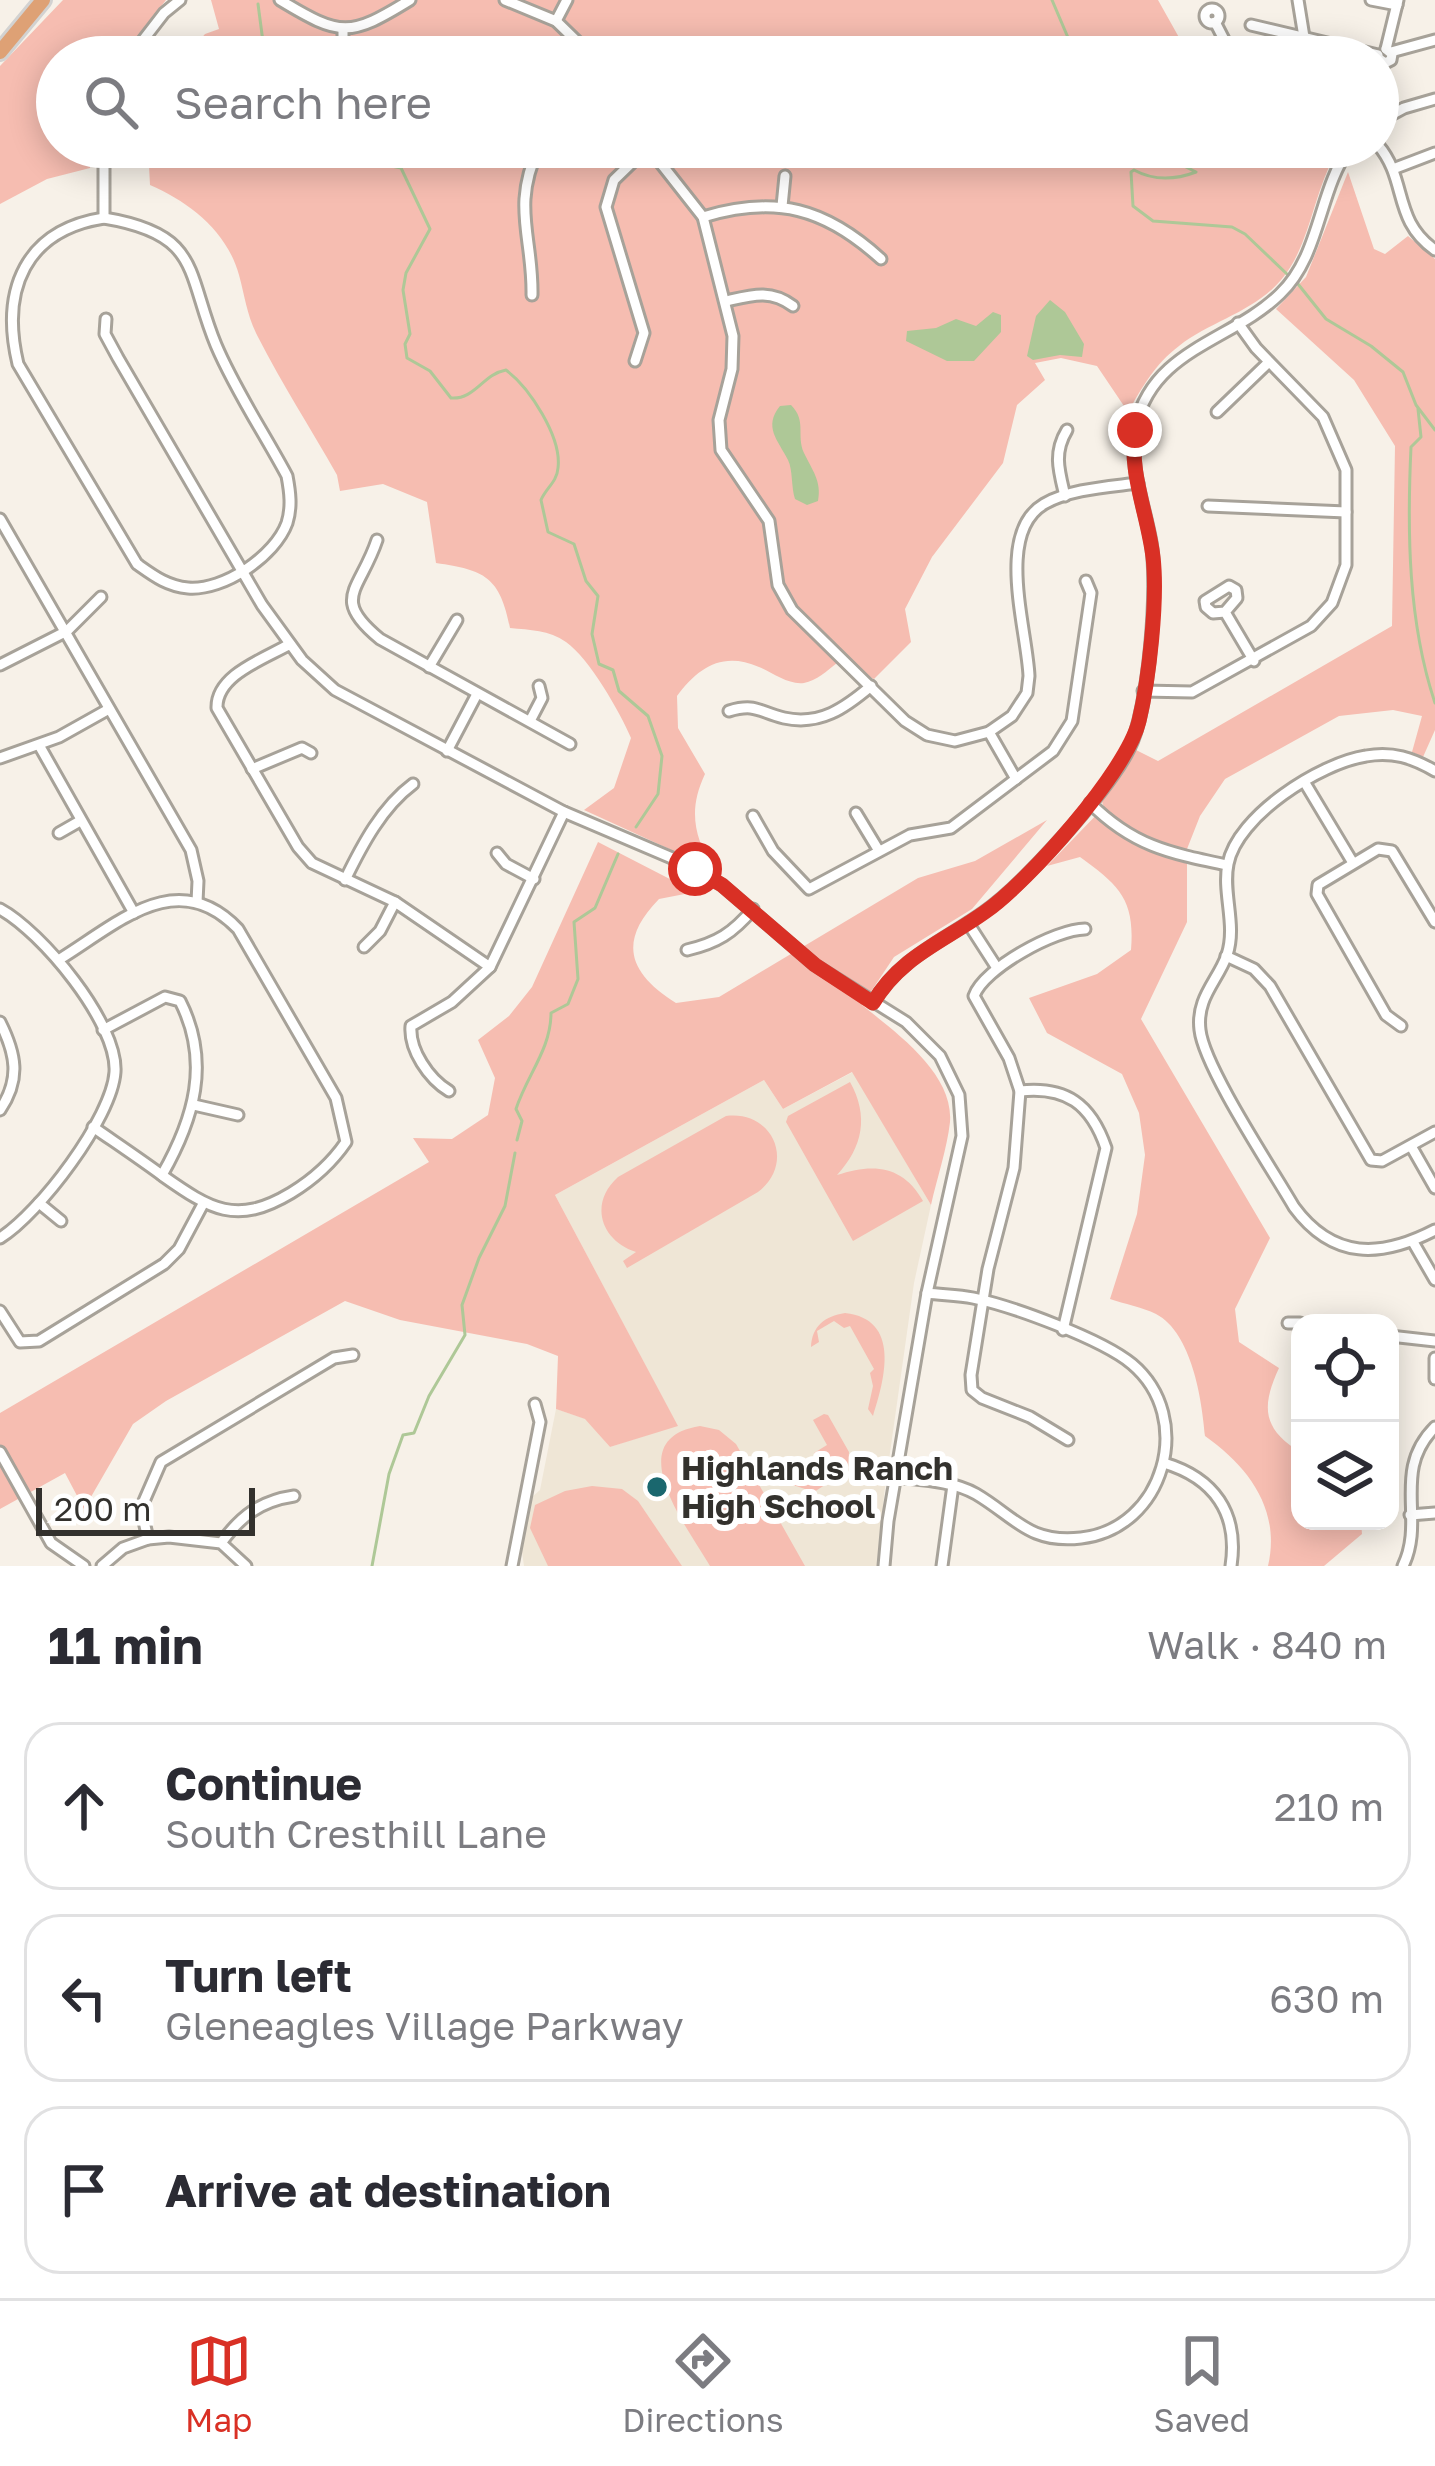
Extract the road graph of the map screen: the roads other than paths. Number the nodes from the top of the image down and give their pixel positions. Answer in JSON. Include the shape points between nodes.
{"nodes":[{"id":1,"x":43,"y":0,"type":"edge"},
{"id":2,"x":180,"y":0,"type":"edge"},
{"id":3,"x":280,"y":0,"type":"edge"},
{"id":4,"x":410,"y":0,"type":"edge"},
{"id":5,"x":505,"y":0,"type":"edge"},
{"id":6,"x":567,"y":0,"type":"edge"},
{"id":7,"x":1230,"y":0,"type":"edge"},
{"id":8,"x":1298,"y":0,"type":"edge"},
{"id":9,"x":1372,"y":0,"type":"edge"},
{"id":10,"x":1397,"y":2,"type":"edge"},
{"id":11,"x":1211,"y":11,"type":"edge"},
{"id":12,"x":556,"y":21,"type":"junction"},
{"id":13,"x":1251,"y":25,"type":"dead end"},
{"id":14,"x":344,"y":29,"type":"junction"},
{"id":15,"x":146,"y":36,"type":"edge"},
{"id":16,"x":344,"y":36,"type":"edge"},
{"id":17,"x":571,"y":36,"type":"edge"},
{"id":18,"x":1300,"y":36,"type":"edge"},
{"id":19,"x":1304,"y":36,"type":"edge"},
{"id":20,"x":1387,"y":36,"type":"edge"},
{"id":21,"x":1435,"y":40,"type":"edge"},
{"id":22,"x":1399,"y":50,"type":"edge"},
{"id":23,"x":0,"y":52,"type":"edge"},
{"id":24,"x":1435,"y":99,"type":"edge"},
{"id":25,"x":1399,"y":111,"type":"edge"},
{"id":26,"x":1435,"y":153,"type":"edge"},
{"id":27,"x":1399,"y":167,"type":"edge"},
{"id":28,"x":104,"y":168,"type":"edge"},
{"id":29,"x":529,"y":168,"type":"edge"},
{"id":30,"x":626,"y":168,"type":"edge"},
{"id":31,"x":664,"y":168,"type":"edge"},
{"id":32,"x":1337,"y":168,"type":"edge"},
{"id":33,"x":1393,"y":169,"type":"edge"},
{"id":34,"x":785,"y":176,"type":"dead end"},
{"id":35,"x":782,"y":206,"type":"junction"},
{"id":36,"x":703,"y":217,"type":"junction"},
{"id":37,"x":104,"y":218,"type":"junction"},
{"id":38,"x":1435,"y":250,"type":"edge"},
{"id":39,"x":881,"y":259,"type":"dead end"},
{"id":40,"x":532,"y":296,"type":"dead end"},
{"id":41,"x":726,"y":301,"type":"junction"},
{"id":42,"x":793,"y":306,"type":"dead end"},
{"id":43,"x":106,"y":320,"type":"dead end"},
{"id":44,"x":1238,"y":322,"type":"junction"},
{"id":45,"x":635,"y":362,"type":"dead end"},
{"id":46,"x":1269,"y":362,"type":"junction"},
{"id":47,"x":1217,"y":412,"type":"dead end"},
{"id":48,"x":1067,"y":430,"type":"dead end"},
{"id":49,"x":1138,"y":483,"type":"junction"},
{"id":50,"x":1065,"y":496,"type":"junction"},
{"id":51,"x":1208,"y":506,"type":"dead end"},
{"id":52,"x":1346,"y":512,"type":"junction"},
{"id":53,"x":0,"y":519,"type":"edge"},
{"id":54,"x":377,"y":540,"type":"dead end"},
{"id":55,"x":242,"y":571,"type":"junction"},
{"id":56,"x":1086,"y":581,"type":"dead end"},
{"id":57,"x":101,"y":597,"type":"dead end"},
{"id":58,"x":1225,"y":612,"type":"dead end"},
{"id":59,"x":457,"y":620,"type":"dead end"},
{"id":60,"x":67,"y":631,"type":"junction"},
{"id":61,"x":290,"y":644,"type":"junction"},
{"id":62,"x":1254,"y":661,"type":"junction"},
{"id":63,"x":0,"y":665,"type":"edge"},
{"id":64,"x":430,"y":667,"type":"junction"},
{"id":65,"x":539,"y":686,"type":"dead end"},
{"id":66,"x":871,"y":686,"type":"junction"},
{"id":67,"x":1143,"y":692,"type":"junction"},
{"id":68,"x":477,"y":694,"type":"junction"},
{"id":69,"x":110,"y":709,"type":"junction"},
{"id":70,"x":729,"y":711,"type":"dead end"},
{"id":71,"x":530,"y":721,"type":"junction"},
{"id":72,"x":989,"y":732,"type":"junction"},
{"id":73,"x":570,"y":744,"type":"dead end"},
{"id":74,"x":39,"y":745,"type":"junction"},
{"id":75,"x":447,"y":751,"type":"junction"},
{"id":76,"x":311,"y":753,"type":"dead end"},
{"id":77,"x":0,"y":758,"type":"edge"},
{"id":78,"x":252,"y":769,"type":"junction"},
{"id":79,"x":1435,"y":771,"type":"edge"},
{"id":80,"x":1016,"y":779,"type":"junction"},
{"id":81,"x":1305,"y":783,"type":"junction"},
{"id":82,"x":413,"y":784,"type":"dead end"},
{"id":83,"x":1090,"y":803,"type":"junction"},
{"id":84,"x":564,"y":812,"type":"junction"},
{"id":85,"x":856,"y":813,"type":"dead end"},
{"id":86,"x":753,"y":816,"type":"dead end"},
{"id":87,"x":80,"y":821,"type":"junction"},
{"id":88,"x":59,"y":833,"type":"dead end"},
{"id":89,"x":879,"y":851,"type":"junction"},
{"id":90,"x":497,"y":853,"type":"dead end"},
{"id":91,"x":1352,"y":863,"type":"junction"},
{"id":92,"x":1227,"y":865,"type":"junction"},
{"id":93,"x":534,"y":879,"type":"junction"},
{"id":94,"x":346,"y":880,"type":"junction"},
{"id":95,"x":196,"y":902,"type":"junction"},
{"id":96,"x":395,"y":902,"type":"junction"},
{"id":97,"x":0,"y":909,"type":"edge"},
{"id":98,"x":753,"y":909,"type":"junction"},
{"id":99,"x":134,"y":913,"type":"junction"},
{"id":100,"x":968,"y":922,"type":"junction"},
{"id":101,"x":1435,"y":922,"type":"edge"},
{"id":102,"x":1085,"y":928,"type":"dead end"},
{"id":103,"x":364,"y":947,"type":"dead end"},
{"id":104,"x":687,"y":950,"type":"dead end"},
{"id":105,"x":1226,"y":956,"type":"junction"},
{"id":106,"x":60,"y":959,"type":"junction"},
{"id":107,"x":490,"y":967,"type":"junction"},
{"id":108,"x":997,"y":968,"type":"junction"},
{"id":109,"x":873,"y":1003,"type":"junction"},
{"id":110,"x":0,"y":1022,"type":"edge"},
{"id":111,"x":1401,"y":1026,"type":"dead end"},
{"id":112,"x":103,"y":1030,"type":"junction"},
{"id":113,"x":449,"y":1091,"type":"dead end"},
{"id":114,"x":1019,"y":1091,"type":"junction"},
{"id":115,"x":194,"y":1106,"type":"junction"},
{"id":116,"x":0,"y":1110,"type":"edge"},
{"id":117,"x":238,"y":1115,"type":"dead end"},
{"id":118,"x":93,"y":1127,"type":"junction"},
{"id":119,"x":1435,"y":1132,"type":"edge"},
{"id":120,"x":1411,"y":1146,"type":"junction"},
{"id":121,"x":162,"y":1175,"type":"junction"},
{"id":122,"x":1435,"y":1188,"type":"edge"},
{"id":123,"x":39,"y":1203,"type":"junction"},
{"id":124,"x":202,"y":1204,"type":"junction"},
{"id":125,"x":61,"y":1221,"type":"dead end"},
{"id":126,"x":1435,"y":1230,"type":"edge"},
{"id":127,"x":0,"y":1238,"type":"edge"},
{"id":128,"x":1412,"y":1242,"type":"junction"},
{"id":129,"x":1435,"y":1280,"type":"edge"},
{"id":130,"x":927,"y":1293,"type":"junction"},
{"id":131,"x":983,"y":1301,"type":"junction"},
{"id":132,"x":0,"y":1311,"type":"edge"},
{"id":133,"x":1063,"y":1330,"type":"junction"},
{"id":134,"x":1399,"y":1337,"type":"edge"},
{"id":135,"x":1435,"y":1341,"type":"edge"},
{"id":136,"x":353,"y":1355,"type":"dead end"},
{"id":137,"x":1435,"y":1358,"type":"edge"},
{"id":138,"x":1435,"y":1379,"type":"edge"},
{"id":139,"x":535,"y":1405,"type":"dead end"},
{"id":140,"x":1435,"y":1427,"type":"edge"},
{"id":141,"x":1069,"y":1440,"type":"dead end"},
{"id":142,"x":0,"y":1452,"type":"edge"},
{"id":143,"x":1165,"y":1463,"type":"junction"},
{"id":144,"x":896,"y":1478,"type":"junction"},
{"id":145,"x":953,"y":1485,"type":"junction"},
{"id":146,"x":294,"y":1496,"type":"dead end"},
{"id":147,"x":1435,"y":1513,"type":"edge"},
{"id":148,"x":1410,"y":1515,"type":"junction"},
{"id":149,"x":148,"y":1539,"type":"junction"},
{"id":150,"x":221,"y":1544,"type":"junction"},
{"id":151,"x":84,"y":1566,"type":"edge"},
{"id":152,"x":102,"y":1566,"type":"edge"},
{"id":153,"x":246,"y":1566,"type":"edge"},
{"id":154,"x":512,"y":1566,"type":"edge"},
{"id":155,"x":884,"y":1566,"type":"edge"},
{"id":156,"x":942,"y":1566,"type":"edge"},
{"id":157,"x":1231,"y":1566,"type":"edge"},
{"id":158,"x":1403,"y":1566,"type":"edge"}],
"edges":[{"from":1,"to":23,"type":"highway"},
{"from":2,"to":15,"type":"street"},
{"from":3,"to":14,"type":"street"},
{"from":4,"to":14,"type":"street","via":[[367,26]]},
{"from":5,"to":12,"type":"street"},
{"from":6,"to":12,"type":"street"},
{"from":7,"to":11,"type":"street"},
{"from":8,"to":19,"type":"street"},
{"from":9,"to":10,"type":"street"},
{"from":10,"to":20,"type":"street"},
{"from":12,"to":17,"type":"street"},
{"from":13,"to":18,"type":"street"},
{"from":14,"to":16,"type":"street"},
{"from":21,"to":22,"type":"street"},
{"from":24,"to":25,"type":"street"},
{"from":26,"to":27,"type":"street"},
{"from":28,"to":37,"type":"street"},
{"from":29,"to":40,"type":"street","via":[[522,215]]},
{"from":30,"to":45,"type":"street","via":[[606,208],[644,333]]},
{"from":31,"to":36,"type":"street"},
{"from":32,"to":44,"type":"street","via":[[1293,280]]},
{"from":33,"to":38,"type":"street","via":[[1409,225]]},
{"from":34,"to":35,"type":"street"},
{"from":35,"to":36,"type":"street"},
{"from":35,"to":39,"type":"street","via":[[821,216]]},
{"from":36,"to":41,"type":"street"},
{"from":37,"to":55,"type":"street","via":[[133,223],[180,251],[216,345],[287,476],[286,526]]},
{"from":37,"to":55,"type":"street","via":[[62,229],[27,257],[6,302],[8,342],[137,564],[192,589]]},
{"from":41,"to":42,"type":"street","via":[[760,293]]},
{"from":41,"to":66,"type":"street","via":[[732,369],[719,420],[721,450],[769,521],[784,597]]},
{"from":43,"to":55,"type":"street","via":[[105,334]]},
{"from":44,"to":46,"type":"street"},
{"from":44,"to":49,"type":"street","via":[[1189,351],[1154,386],[1135,430]]},
{"from":46,"to":47,"type":"street"},
{"from":46,"to":52,"type":"street","via":[[1323,417],[1346,470]]},
{"from":48,"to":50,"type":"street","via":[[1057,462]]},
{"from":49,"to":50,"type":"street"},
{"from":49,"to":67,"type":"street","via":[[1154,579]]},
{"from":50,"to":72,"type":"street","via":[[1041,505],[1024,527],[1016,574],[1027,693]]},
{"from":51,"to":52,"type":"street"},
{"from":52,"to":62,"type":"street","via":[[1346,565],[1332,603]]},
{"from":53,"to":60,"type":"street"},
{"from":54,"to":64,"type":"street","via":[[350,601],[354,617]]},
{"from":55,"to":61,"type":"street"},
{"from":56,"to":80,"type":"street","via":[[1091,592],[1072,722],[1053,751]]},
{"from":57,"to":60,"type":"street"},
{"from":58,"to":62,"type":"street"},
{"from":59,"to":64,"type":"street"},
{"from":60,"to":63,"type":"street"},
{"from":60,"to":69,"type":"street"},
{"from":61,"to":75,"type":"street","via":[[349,700]]},
{"from":61,"to":78,"type":"street","via":[[216,693]]},
{"from":62,"to":67,"type":"street","via":[[1192,692]]},
{"from":64,"to":68,"type":"street"},
{"from":65,"to":71,"type":"street"},
{"from":66,"to":70,"type":"street","via":[[820,718],[749,705]]},
{"from":66,"to":72,"type":"street","via":[[927,735],[956,741]]},
{"from":67,"to":83,"type":"street","via":[[1127,753]]},
{"from":68,"to":71,"type":"street"},
{"from":68,"to":75,"type":"street"},
{"from":69,"to":74,"type":"street"},
{"from":69,"to":95,"type":"street","via":[[191,850]]},
{"from":71,"to":73,"type":"street"},
{"from":72,"to":80,"type":"street"},
{"from":74,"to":77,"type":"street"},
{"from":74,"to":87,"type":"street"},
{"from":75,"to":84,"type":"street"},
{"from":76,"to":78,"type":"street","via":[[285,752]]},
{"from":78,"to":94,"type":"street","via":[[298,847]]},
{"from":79,"to":81,"type":"street","via":[[1382,754],[1345,761]]},
{"from":80,"to":89,"type":"street","via":[[951,828]]},
{"from":81,"to":91,"type":"street"},
{"from":81,"to":92,"type":"street","via":[[1250,822]]},
{"from":82,"to":94,"type":"street","via":[[361,846]]},
{"from":83,"to":92,"type":"street","via":[[1147,846]]},
{"from":83,"to":100,"type":"street","via":[[1017,884]]},
{"from":84,"to":93,"type":"street"},
{"from":84,"to":98,"type":"street","via":[[695,869]]},
{"from":85,"to":89,"type":"street"},
{"from":86,"to":89,"type":"street","via":[[772,851],[809,889]]},
{"from":87,"to":88,"type":"street"},
{"from":87,"to":99,"type":"street"},
{"from":90,"to":93,"type":"street"},
{"from":91,"to":101,"type":"street","via":[[1392,851]]},
{"from":91,"to":111,"type":"street","via":[[1318,885],[1317,894],[1386,1015]]},
{"from":92,"to":105,"type":"street"},
{"from":93,"to":107,"type":"street"},
{"from":94,"to":96,"type":"street"},
{"from":95,"to":99,"type":"street","via":[[171,899]]},
{"from":95,"to":124,"type":"street","via":[[238,929],[336,1098],[346,1142],[320,1173],[275,1202],[243,1212]]},
{"from":96,"to":103,"type":"street"},
{"from":96,"to":107,"type":"street"},
{"from":97,"to":106,"type":"street"},
{"from":98,"to":104,"type":"street","via":[[735,931]]},
{"from":98,"to":109,"type":"street"},
{"from":99,"to":106,"type":"street"},
{"from":100,"to":108,"type":"street"},
{"from":100,"to":109,"type":"street","via":[[903,963]]},
{"from":102,"to":108,"type":"street","via":[[1069,928]]},
{"from":105,"to":120,"type":"street","via":[[1270,986],[1371,1160]]},
{"from":105,"to":128,"type":"street","via":[[1203,998],[1203,1047],[1294,1207],[1319,1234],[1349,1247],[1387,1251]]},
{"from":106,"to":112,"type":"street"},
{"from":107,"to":113,"type":"street","via":[[412,1026],[410,1039],[434,1082]]},
{"from":108,"to":114,"type":"street","via":[[974,996]]},
{"from":109,"to":130,"type":"street","via":[[931,1044],[962,1108]]},
{"from":110,"to":116,"type":"street","via":[[15,1072]]},
{"from":112,"to":115,"type":"street","via":[[165,997],[180,1001],[198,1071]]},
{"from":112,"to":118,"type":"street","via":[[115,1072]]},
{"from":114,"to":131,"type":"street","via":[[1014,1168]]},
{"from":114,"to":133,"type":"street","via":[[1043,1089],[1076,1102],[1096,1120],[1106,1148]]},
{"from":115,"to":117,"type":"street"},
{"from":115,"to":121,"type":"street"},
{"from":118,"to":121,"type":"street"},
{"from":118,"to":123,"type":"street"},
{"from":119,"to":120,"type":"street"},
{"from":120,"to":122,"type":"street"},
{"from":121,"to":124,"type":"street"},
{"from":123,"to":125,"type":"street"},
{"from":123,"to":127,"type":"street"},
{"from":124,"to":132,"type":"street","via":[[164,1264],[39,1341],[20,1342]]},
{"from":126,"to":128,"type":"street"},
{"from":128,"to":129,"type":"street"},
{"from":130,"to":131,"type":"street"},
{"from":130,"to":144,"type":"street"},
{"from":131,"to":133,"type":"street"},
{"from":131,"to":141,"type":"street","via":[[972,1390]]},
{"from":133,"to":143,"type":"street","via":[[1113,1352],[1147,1380],[1162,1411]]},
{"from":134,"to":135,"type":"street"},
{"from":136,"to":149,"type":"street","via":[[334,1358],[161,1462],[141,1508]]},
{"from":137,"to":138,"type":"street"},
{"from":139,"to":154,"type":"street","via":[[540,1422]]},
{"from":140,"to":148,"type":"street","via":[[1410,1475]]},
{"from":142,"to":151,"type":"street","via":[[51,1543]]},
{"from":143,"to":145,"type":"street","via":[[1136,1513],[1085,1538],[1036,1534]]},
{"from":143,"to":157,"type":"street","via":[[1219,1495]]},
{"from":144,"to":145,"type":"street"},
{"from":144,"to":155,"type":"street"},
{"from":145,"to":156,"type":"street"},
{"from":146,"to":150,"type":"street","via":[[271,1499],[239,1519]]},
{"from":147,"to":148,"type":"street"},
{"from":148,"to":158,"type":"street","via":[[1413,1541]]},
{"from":149,"to":150,"type":"street"},
{"from":149,"to":152,"type":"street"},
{"from":150,"to":153,"type":"street"}]}
